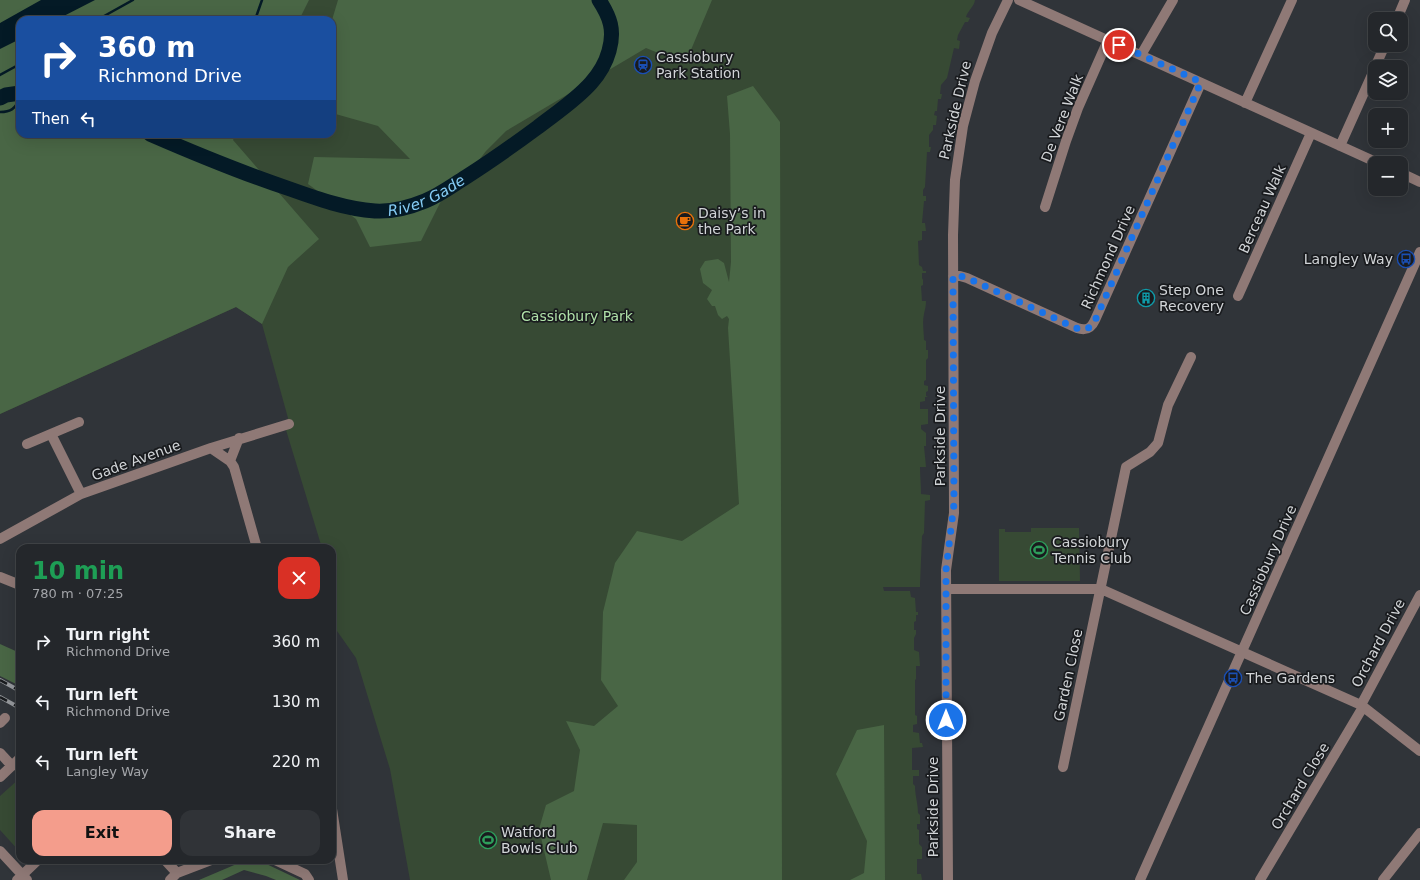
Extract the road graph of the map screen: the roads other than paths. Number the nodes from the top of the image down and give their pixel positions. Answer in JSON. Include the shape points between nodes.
{"nodes":[{"id":1,"x":1008,"y":0,"type":"edge"},
{"id":2,"x":1019,"y":0,"type":"edge"},
{"id":3,"x":1173,"y":0,"type":"edge"},
{"id":4,"x":1292,"y":0,"type":"edge"},
{"id":5,"x":1405,"y":0,"type":"edge"},
{"id":6,"x":1400,"y":12,"type":"edge"},
{"id":7,"x":1108,"y":40,"type":"junction"},
{"id":8,"x":1141,"y":55,"type":"junction"},
{"id":9,"x":1201,"y":82,"type":"junction"},
{"id":10,"x":1368,"y":83,"type":"edge"},
{"id":11,"x":1245,"y":103,"type":"junction"},
{"id":12,"x":1311,"y":133,"type":"junction"},
{"id":13,"x":1340,"y":146,"type":"junction"},
{"id":14,"x":1368,"y":159,"type":"edge"},
{"id":15,"x":1408,"y":176,"type":"edge"},
{"id":16,"x":1420,"y":182,"type":"edge"},
{"id":17,"x":1045,"y":207,"type":"dead end"},
{"id":18,"x":1420,"y":252,"type":"edge"},
{"id":19,"x":953,"y":276,"type":"junction"},
{"id":20,"x":1238,"y":296,"type":"dead end"},
{"id":21,"x":1191,"y":357,"type":"dead end"},
{"id":22,"x":79,"y":422,"type":"dead end"},
{"id":23,"x":289,"y":424,"type":"dead end"},
{"id":24,"x":51,"y":434,"type":"junction"},
{"id":25,"x":239,"y":438,"type":"junction"},
{"id":26,"x":27,"y":444,"type":"dead end"},
{"id":27,"x":211,"y":448,"type":"junction"},
{"id":28,"x":230,"y":461,"type":"junction"},
{"id":29,"x":81,"y":494,"type":"junction"},
{"id":30,"x":0,"y":539,"type":"edge"},
{"id":31,"x":256,"y":544,"type":"edge"},
{"id":32,"x":0,"y":577,"type":"edge"},
{"id":33,"x":16,"y":583,"type":"edge"},
{"id":34,"x":947,"y":589,"type":"junction"},
{"id":35,"x":1101,"y":589,"type":"junction"},
{"id":36,"x":1420,"y":595,"type":"edge"},
{"id":37,"x":1242,"y":652,"type":"junction"},
{"id":38,"x":1362,"y":706,"type":"junction"},
{"id":39,"x":1420,"y":751,"type":"edge"},
{"id":40,"x":0,"y":753,"type":"edge"},
{"id":41,"x":16,"y":762,"type":"edge"},
{"id":42,"x":12,"y":766,"type":"junction"},
{"id":43,"x":1063,"y":768,"type":"dead end"},
{"id":44,"x":0,"y":777,"type":"edge"},
{"id":45,"x":1420,"y":833,"type":"edge"},
{"id":46,"x":336,"y":835,"type":"edge"},
{"id":47,"x":0,"y":851,"type":"edge"},
{"id":48,"x":34,"y":864,"type":"edge"},
{"id":49,"x":168,"y":864,"type":"edge"},
{"id":50,"x":202,"y":864,"type":"edge"},
{"id":51,"x":284,"y":864,"type":"edge"},
{"id":52,"x":174,"y":877,"type":"edge"},
{"id":53,"x":22,"y":878,"type":"edge"},
{"id":54,"x":309,"y":880,"type":"edge"},
{"id":55,"x":343,"y":880,"type":"edge"},
{"id":56,"x":948,"y":880,"type":"edge"},
{"id":57,"x":1140,"y":880,"type":"edge"},
{"id":58,"x":1260,"y":880,"type":"edge"},
{"id":59,"x":1383,"y":880,"type":"edge"}],
"edges":[{"from":1,"to":19,"type":"street","name":"Parkside Drive","via":[[982,59],[962,133],[955,180]]},
{"from":2,"to":7,"type":"street"},
{"from":3,"to":8,"type":"street"},
{"from":4,"to":11,"type":"street"},
{"from":5,"to":6,"type":"street"},
{"from":7,"to":8,"type":"street"},
{"from":7,"to":17,"type":"street","name":"De Vere Walk","via":[[1078,108]]},
{"from":8,"to":9,"type":"street"},
{"from":9,"to":11,"type":"street"},
{"from":9,"to":19,"type":"street","name":"Richmond Drive","via":[[1090,328],[1076,328],[967,278]]},
{"from":10,"to":13,"type":"street"},
{"from":11,"to":12,"type":"street"},
{"from":12,"to":13,"type":"street"},
{"from":12,"to":20,"type":"street","name":"Berceau Walk"},
{"from":13,"to":14,"type":"street"},
{"from":15,"to":16,"type":"street"},
{"from":18,"to":37,"type":"street","name":"Cassiobury Drive"},
{"from":19,"to":34,"type":"street","name":"Parkside Drive","via":[[954,513],[947,558]]},
{"from":21,"to":35,"type":"street","name":"Garden Close","via":[[1168,406],[1158,443],[1150,452],[1126,467]]},
{"from":22,"to":24,"type":"street"},
{"from":23,"to":25,"type":"street","name":"Gade Avenue"},
{"from":24,"to":26,"type":"street"},
{"from":24,"to":29,"type":"street"},
{"from":25,"to":27,"type":"street","name":"Gade Avenue"},
{"from":25,"to":28,"type":"street"},
{"from":27,"to":28,"type":"street"},
{"from":27,"to":29,"type":"street","name":"Gade Avenue"},
{"from":28,"to":31,"type":"street","via":[[234,467]]},
{"from":29,"to":30,"type":"street","name":"Gade Avenue"},
{"from":32,"to":33,"type":"street"},
{"from":34,"to":35,"type":"street"},
{"from":34,"to":56,"type":"street","name":"Parkside Drive"},
{"from":35,"to":37,"type":"street"},
{"from":35,"to":43,"type":"street","name":"Garden Close"},
{"from":36,"to":38,"type":"street","name":"Orchard Drive"},
{"from":37,"to":38,"type":"street"},
{"from":37,"to":57,"type":"street","name":"Cassiobury Drive"},
{"from":38,"to":39,"type":"street"},
{"from":38,"to":58,"type":"street","name":"Orchard Close"},
{"from":40,"to":42,"type":"street"},
{"from":41,"to":42,"type":"street"},
{"from":42,"to":44,"type":"street"},
{"from":45,"to":59,"type":"street"},
{"from":46,"to":55,"type":"street"},
{"from":47,"to":53,"type":"street"},
{"from":48,"to":53,"type":"street"},
{"from":49,"to":52,"type":"street"},
{"from":50,"to":52,"type":"street"},
{"from":51,"to":54,"type":"street","via":[[305,874]]}]}
